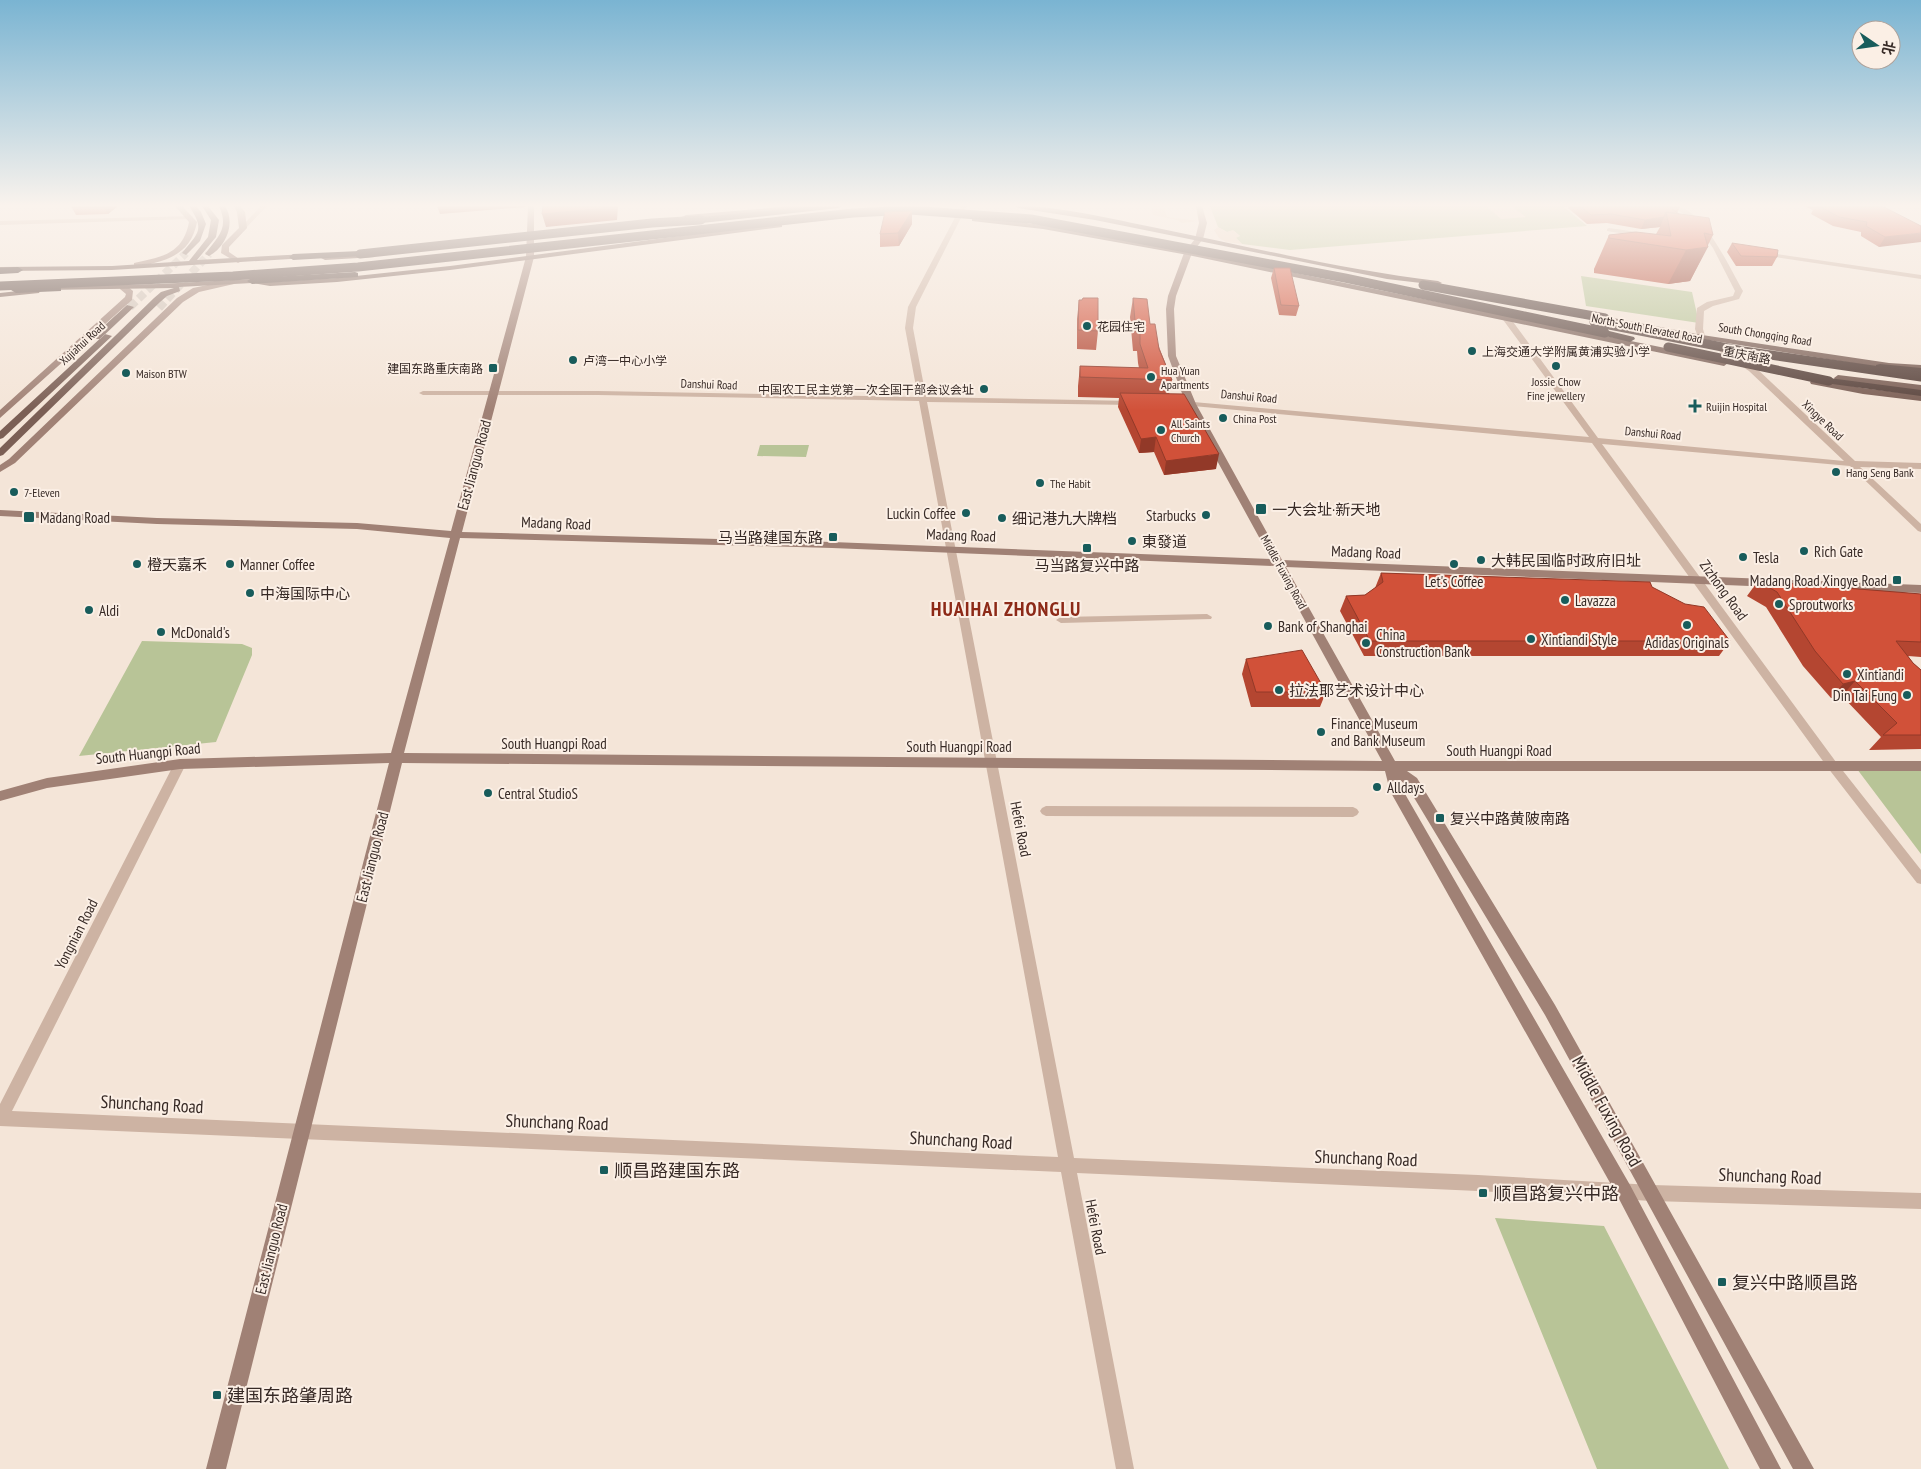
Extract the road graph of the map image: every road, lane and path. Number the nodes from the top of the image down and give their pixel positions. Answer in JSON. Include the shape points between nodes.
{"nodes":[{"id":1,"x":140,"y":275,"type":"edge"},
{"id":2,"x":204,"y":275,"type":"edge"},
{"id":3,"x":248,"y":275,"type":"edge"},
{"id":4,"x":347,"y":275,"type":"edge"},
{"id":5,"x":368,"y":275,"type":"edge"},
{"id":6,"x":522,"y":275,"type":"edge"},
{"id":7,"x":929,"y":275,"type":"edge"},
{"id":8,"x":1180,"y":275,"type":"edge"},
{"id":9,"x":1295,"y":275,"type":"edge"},
{"id":10,"x":1327,"y":275,"type":"edge"},
{"id":11,"x":1368,"y":275,"type":"edge"},
{"id":12,"x":1370,"y":275,"type":"edge"},
{"id":13,"x":1730,"y":275,"type":"edge"},
{"id":14,"x":1904,"y":275,"type":"edge"},
{"id":15,"x":1921,"y":277,"type":"edge"},
{"id":16,"x":1387,"y":278,"type":"junction"},
{"id":17,"x":252,"y":281,"type":"junction"},
{"id":18,"x":231,"y":282,"type":"junction"},
{"id":19,"x":159,"y":286,"type":"junction"},
{"id":20,"x":122,"y":287,"type":"junction"},
{"id":21,"x":0,"y":288,"type":"edge"},
{"id":22,"x":58,"y":288,"type":"junction"},
{"id":23,"x":1461,"y":288,"type":"junction"},
{"id":24,"x":0,"y":295,"type":"edge"},
{"id":25,"x":1476,"y":296,"type":"junction"},
{"id":26,"x":158,"y":304,"type":"junction"},
{"id":27,"x":130,"y":307,"type":"tunnel mouth"},
{"id":28,"x":1505,"y":317,"type":"junction"},
{"id":29,"x":1702,"y":337,"type":"junction"},
{"id":30,"x":1630,"y":338,"type":"junction"},
{"id":31,"x":1713,"y":344,"type":"junction"},
{"id":32,"x":1752,"y":369,"type":"junction"},
{"id":33,"x":1921,"y":373,"type":"edge"},
{"id":34,"x":1921,"y":388,"type":"edge"},
{"id":35,"x":423,"y":392,"type":"dead end"},
{"id":36,"x":494,"y":393,"type":"junction"},
{"id":37,"x":1921,"y":393,"type":"edge"},
{"id":38,"x":1921,"y":398,"type":"edge"},
{"id":39,"x":922,"y":400,"type":"junction"},
{"id":40,"x":1142,"y":403,"type":"edge"},
{"id":41,"x":1172,"y":403,"type":"edge"},
{"id":42,"x":1191,"y":404,"type":"junction"},
{"id":43,"x":0,"y":415,"type":"edge"},
{"id":44,"x":0,"y":425,"type":"edge"},
{"id":45,"x":0,"y":436,"type":"edge"},
{"id":46,"x":1595,"y":440,"type":"junction"},
{"id":47,"x":0,"y":453,"type":"edge"},
{"id":48,"x":0,"y":462,"type":"edge"},
{"id":49,"x":1852,"y":464,"type":"junction"},
{"id":50,"x":1921,"y":466,"type":"edge"},
{"id":51,"x":0,"y":469,"type":"edge"},
{"id":52,"x":0,"y":513,"type":"edge"},
{"id":53,"x":1921,"y":529,"type":"edge"},
{"id":54,"x":455,"y":535,"type":"junction"},
{"id":55,"x":951,"y":549,"type":"junction"},
{"id":56,"x":1280,"y":563,"type":"junction"},
{"id":57,"x":1697,"y":579,"type":"junction"},
{"id":58,"x":1921,"y":590,"type":"edge"},
{"id":59,"x":1207,"y":617,"type":"dead end"},
{"id":60,"x":1062,"y":620,"type":"dead end"},
{"id":61,"x":396,"y":758,"type":"junction"},
{"id":62,"x":992,"y":762,"type":"junction"},
{"id":63,"x":180,"y":764,"type":"junction"},
{"id":64,"x":1832,"y":765,"type":"junction"},
{"id":65,"x":1391,"y":766,"type":"junction"},
{"id":66,"x":1921,"y":766,"type":"edge"},
{"id":67,"x":0,"y":796,"type":"edge"},
{"id":68,"x":1046,"y":811,"type":"dead end"},
{"id":69,"x":1353,"y":812,"type":"dead end"},
{"id":70,"x":1921,"y":879,"type":"edge"},
{"id":71,"x":0,"y":1118,"type":"edge"},
{"id":72,"x":302,"y":1131,"type":"junction"},
{"id":73,"x":1068,"y":1165,"type":"junction"},
{"id":74,"x":1624,"y":1191,"type":"junction"},
{"id":75,"x":1652,"y":1193,"type":"junction"},
{"id":76,"x":1921,"y":1201,"type":"edge"},
{"id":77,"x":216,"y":1469,"type":"edge"},
{"id":78,"x":1125,"y":1469,"type":"edge"},
{"id":79,"x":1770,"y":1469,"type":"edge"},
{"id":80,"x":1804,"y":1469,"type":"edge"}],
"edges":[{"from":1,"to":19,"type":"main road"},
{"from":2,"to":18,"type":"main road"},
{"from":3,"to":21,"type":"highway","name":"North-South Elevated Road","bridge":true},
{"from":4,"to":17,"type":"highway","bridge":true},
{"from":5,"to":17,"type":"main road","via":[[270,284]]},
{"from":6,"to":36,"type":"street","name":"East Jianguo Road"},
{"from":7,"to":39,"type":"street","name":"Hefei Road","via":[[910,313],[909,328]]},
{"from":8,"to":42,"type":"street","name":"Middle Fuxing Road","via":[[1170,308],[1172,356]]},
{"from":9,"to":28,"type":"main road","name":"重庆南路"},
{"from":10,"to":30,"type":"highway","name":"North-South Elevated Road","bridge":true},
{"from":11,"to":16,"type":"highway","name":"North-South Elevated Road"},
{"from":12,"to":16,"type":"main road","name":"South Chongqing Road"},
{"from":13,"to":29,"type":"street","via":[[1739,291],[1736,297],[1700,310]]},
{"from":14,"to":15,"type":"street"},
{"from":16,"to":23,"type":"main road","name":"South Chongqing Road"},
{"from":16,"to":25,"type":"main road","name":"重庆南路"},
{"from":16,"to":33,"type":"highway","name":"North-South Elevated Road","bridge":true,"via":[[1742,351]]},
{"from":17,"to":18,"type":"main road"},
{"from":18,"to":19,"type":"main road"},
{"from":18,"to":26,"type":"main road","name":"Xujiahui Road","via":[[183,287],[164,294]]},
{"from":18,"to":51,"type":"street","via":[[196,290],[180,300]]},
{"from":19,"to":20,"type":"main road"},
{"from":19,"to":26,"type":"main road"},
{"from":20,"to":22,"type":"main road"},
{"from":20,"to":43,"type":"street","name":"Xujiahui Road","via":[[130,293],[129,298]]},
{"from":20,"to":45,"type":"main road","name":"Xujiahui Road","via":[[151,292]]},
{"from":21,"to":22,"type":"highway"},
{"from":22,"to":24,"type":"main road"},
{"from":23,"to":25,"type":"main road","name":"重庆南路"},
{"from":23,"to":29,"type":"main road","name":"South Chongqing Road"},
{"from":25,"to":31,"type":"main road","name":"重庆南路"},
{"from":26,"to":47,"type":"main road","name":"Xujiahui Road"},
{"from":26,"to":48,"type":"main road","name":"Xujiahui Road"},
{"from":27,"to":44,"type":"main road"},
{"from":28,"to":32,"type":"main road","name":"重庆南路"},
{"from":28,"to":46,"type":"street","name":"Zizhong Road"},
{"from":29,"to":31,"type":"street","name":"Xingye Road"},
{"from":29,"to":33,"type":"main road","name":"South Chongqing Road"},
{"from":30,"to":34,"type":"highway","name":"North-South Elevated Road","bridge":true},
{"from":30,"to":37,"type":"highway","bridge":true,"via":[[1839,383]]},
{"from":31,"to":32,"type":"street","name":"Xingye Road"},
{"from":31,"to":33,"type":"main road","name":"South Chongqing Road","via":[[1873,370]]},
{"from":32,"to":34,"type":"main road"},
{"from":32,"to":38,"type":"main road","name":"重庆南路","via":[[1863,391]]},
{"from":32,"to":49,"type":"street","name":"Xingye Road"},
{"from":35,"to":36,"type":"street","name":"Danshui Road"},
{"from":36,"to":39,"type":"street","name":"Danshui Road"},
{"from":36,"to":54,"type":"street","name":"East Jianguo Road"},
{"from":39,"to":40,"type":"street","name":"Danshui Road"},
{"from":39,"to":55,"type":"street","name":"Hefei Road"},
{"from":41,"to":42,"type":"street","name":"Danshui Road"},
{"from":42,"to":46,"type":"street","name":"Danshui Road"},
{"from":42,"to":56,"type":"street","name":"Middle Fuxing Road"},
{"from":46,"to":49,"type":"street","name":"Danshui Road"},
{"from":46,"to":57,"type":"street","name":"Zizhong Road"},
{"from":49,"to":50,"type":"street","name":"Danshui Road"},
{"from":49,"to":53,"type":"street","name":"Xingye Road"},
{"from":52,"to":54,"type":"street","name":"Madang Road","via":[[357,526]]},
{"from":54,"to":55,"type":"street","name":"Madang Road"},
{"from":54,"to":61,"type":"street","name":"East Jianguo Road"},
{"from":55,"to":56,"type":"street","name":"Madang Road"},
{"from":55,"to":62,"type":"street","name":"Hefei Road"},
{"from":56,"to":57,"type":"street","name":"Madang Road"},
{"from":56,"to":65,"type":"street","name":"Middle Fuxing Road"},
{"from":57,"to":58,"type":"street","name":"Madang Road"},
{"from":57,"to":64,"type":"street","name":"Zizhong Road"},
{"from":59,"to":60,"type":"street"},
{"from":61,"to":62,"type":"street","name":"South Huangpi Road"},
{"from":61,"to":63,"type":"street","name":"South Huangpi Road"},
{"from":61,"to":72,"type":"street","name":"East Jianguo Road"},
{"from":62,"to":65,"type":"street","name":"South Huangpi Road"},
{"from":62,"to":73,"type":"street","name":"Hefei Road"},
{"from":63,"to":67,"type":"street","name":"South Huangpi Road","via":[[47,783]]},
{"from":63,"to":71,"type":"street","name":"Yongnian Road"},
{"from":64,"to":65,"type":"street","name":"South Huangpi Road"},
{"from":64,"to":66,"type":"street","name":"South Huangpi Road"},
{"from":64,"to":70,"type":"street","name":"Zizhong Road"},
{"from":65,"to":74,"type":"street","name":"Middle Fuxing Road","via":[[1396,787]]},
{"from":65,"to":75,"type":"street","name":"Middle Fuxing Road","via":[[1412,782],[1435,818],[1550,1010]]},
{"from":68,"to":69,"type":"street"},
{"from":71,"to":72,"type":"street","name":"Shunchang Road"},
{"from":72,"to":73,"type":"street","name":"Shunchang Road"},
{"from":72,"to":77,"type":"street","name":"East Jianguo Road"},
{"from":73,"to":74,"type":"street","name":"Shunchang Road"},
{"from":73,"to":78,"type":"street","name":"Hefei Road"},
{"from":74,"to":75,"type":"street","name":"Shunchang Road"},
{"from":74,"to":79,"type":"street","name":"Middle Fuxing Road"},
{"from":75,"to":76,"type":"street","name":"Shunchang Road"},
{"from":75,"to":80,"type":"street","name":"Middle Fuxing Road"}]}
